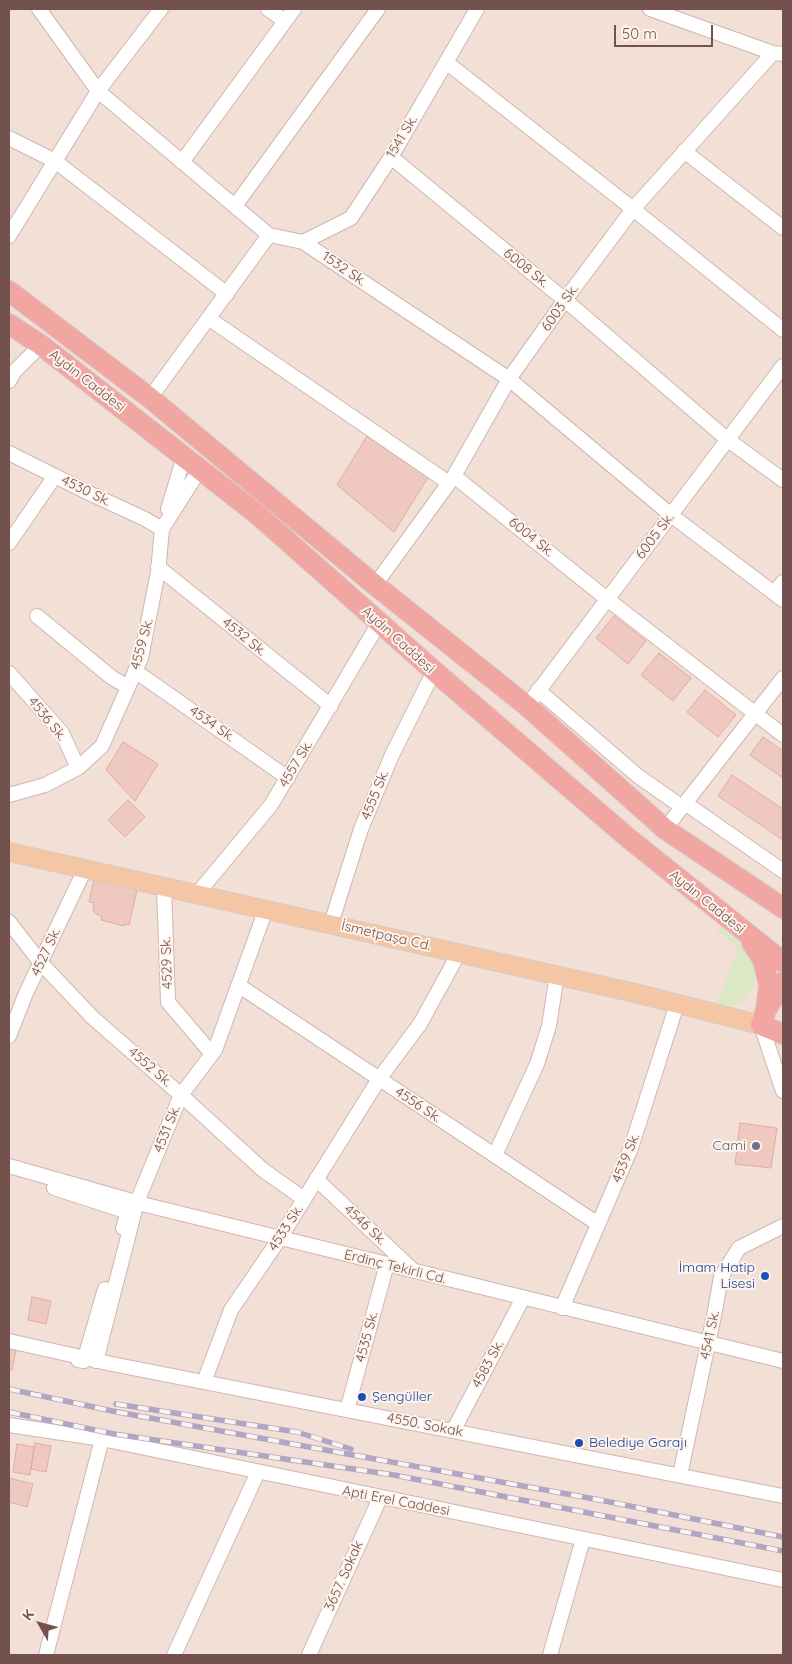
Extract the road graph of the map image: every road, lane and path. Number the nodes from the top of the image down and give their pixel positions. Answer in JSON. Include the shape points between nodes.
{"nodes":[{"id":1,"x":39,"y":9,"type":"edge"},
{"id":2,"x":161,"y":9,"type":"edge"},
{"id":3,"x":268,"y":9,"type":"edge"},
{"id":4,"x":294,"y":9,"type":"edge"},
{"id":5,"x":378,"y":9,"type":"edge"},
{"id":6,"x":477,"y":9,"type":"edge"},
{"id":7,"x":658,"y":10,"type":"edge"},
{"id":8,"x":285,"y":21,"type":"junction"},
{"id":9,"x":778,"y":53,"type":"edge"},
{"id":10,"x":446,"y":62,"type":"junction"},
{"id":11,"x":98,"y":91,"type":"junction"},
{"id":12,"x":9,"y":138,"type":"edge"},
{"id":13,"x":684,"y":151,"type":"junction"},
{"id":14,"x":391,"y":157,"type":"junction"},
{"id":15,"x":55,"y":161,"type":"junction"},
{"id":16,"x":182,"y":162,"type":"junction"},
{"id":17,"x":234,"y":206,"type":"junction"},
{"id":18,"x":633,"y":208,"type":"junction"},
{"id":19,"x":783,"y":228,"type":"edge"},
{"id":20,"x":269,"y":235,"type":"junction"},
{"id":21,"x":9,"y":236,"type":"edge"},
{"id":22,"x":303,"y":242,"type":"junction"},
{"id":23,"x":9,"y":292,"type":"edge"},
{"id":24,"x":227,"y":294,"type":"junction"},
{"id":25,"x":565,"y":300,"type":"junction"},
{"id":26,"x":208,"y":318,"type":"junction"},
{"id":27,"x":9,"y":324,"type":"edge"},
{"id":28,"x":783,"y":330,"type":"edge"},
{"id":29,"x":41,"y":345,"type":"junction"},
{"id":30,"x":783,"y":366,"type":"edge"},
{"id":31,"x":509,"y":379,"type":"junction"},
{"id":32,"x":9,"y":381,"type":"edge"},
{"id":33,"x":150,"y":398,"type":"junction"},
{"id":34,"x":728,"y":440,"type":"junction"},
{"id":35,"x":9,"y":453,"type":"edge"},
{"id":36,"x":192,"y":463,"type":"junction"},
{"id":37,"x":55,"y":476,"type":"junction"},
{"id":38,"x":452,"y":479,"type":"junction"},
{"id":39,"x":783,"y":480,"type":"edge"},
{"id":40,"x":672,"y":515,"type":"junction"},
{"id":41,"x":162,"y":529,"type":"junction"},
{"id":42,"x":9,"y":544,"type":"edge"},
{"id":43,"x":158,"y":567,"type":"junction"},
{"id":44,"x":783,"y":582,"type":"edge"},
{"id":45,"x":376,"y":585,"type":"junction"},
{"id":46,"x":779,"y":596,"type":"edge"},
{"id":47,"x":607,"y":599,"type":"junction"},
{"id":48,"x":37,"y":616,"type":"dead end"},
{"id":49,"x":379,"y":623,"type":"junction"},
{"id":50,"x":135,"y":671,"type":"junction"},
{"id":51,"x":434,"y":671,"type":"junction"},
{"id":52,"x":9,"y":673,"type":"edge"},
{"id":53,"x":783,"y":678,"type":"edge"},
{"id":54,"x":128,"y":687,"type":"junction"},
{"id":55,"x":533,"y":698,"type":"junction"},
{"id":56,"x":331,"y":706,"type":"junction"},
{"id":57,"x":755,"y":714,"type":"junction"},
{"id":58,"x":783,"y":735,"type":"edge"},
{"id":59,"x":78,"y":768,"type":"junction"},
{"id":60,"x":288,"y":778,"type":"junction"},
{"id":61,"x":9,"y":795,"type":"edge"},
{"id":62,"x":683,"y":805,"type":"junction"},
{"id":63,"x":665,"y":829,"type":"junction"},
{"id":64,"x":9,"y":852,"type":"edge"},
{"id":65,"x":85,"y":868,"type":"junction"},
{"id":66,"x":783,"y":871,"type":"edge"},
{"id":67,"x":164,"y":886,"type":"junction"},
{"id":68,"x":196,"y":894,"type":"junction"},
{"id":69,"x":783,"y":908,"type":"edge"},
{"id":70,"x":266,"y":909,"type":"junction"},
{"id":71,"x":9,"y":922,"type":"edge"},
{"id":72,"x":331,"y":924,"type":"junction"},
{"id":73,"x":745,"y":933,"type":"junction"},
{"id":74,"x":459,"y":953,"type":"junction"},
{"id":75,"x":783,"y":962,"type":"edge"},
{"id":76,"x":41,"y":963,"type":"junction"},
{"id":77,"x":557,"y":975,"type":"junction"},
{"id":78,"x":783,"y":982,"type":"edge"},
{"id":79,"x":238,"y":985,"type":"junction"},
{"id":80,"x":677,"y":1004,"type":"junction"},
{"id":81,"x":764,"y":1017,"type":"junction"},
{"id":82,"x":783,"y":1034,"type":"edge"},
{"id":83,"x":9,"y":1036,"type":"edge"},
{"id":84,"x":212,"y":1054,"type":"junction"},
{"id":85,"x":379,"y":1079,"type":"junction"},
{"id":86,"x":783,"y":1092,"type":"edge"},
{"id":87,"x":182,"y":1094,"type":"junction"},
{"id":88,"x":495,"y":1155,"type":"junction"},
{"id":89,"x":9,"y":1166,"type":"edge"},
{"id":90,"x":9,"y":1175,"type":"edge"},
{"id":91,"x":316,"y":1179,"type":"junction"},
{"id":92,"x":304,"y":1199,"type":"junction"},
{"id":93,"x":137,"y":1202,"type":"junction"},
{"id":94,"x":598,"y":1224,"type":"junction"},
{"id":95,"x":783,"y":1226,"type":"edge"},
{"id":96,"x":280,"y":1238,"type":"junction"},
{"id":97,"x":387,"y":1264,"type":"junction"},
{"id":98,"x":415,"y":1271,"type":"junction"},
{"id":99,"x":523,"y":1298,"type":"junction"},
{"id":100,"x":562,"y":1308,"type":"junction"},
{"id":101,"x":9,"y":1341,"type":"edge"},
{"id":102,"x":708,"y":1344,"type":"junction"},
{"id":103,"x":9,"y":1346,"type":"edge"},
{"id":104,"x":90,"y":1360,"type":"junction"},
{"id":105,"x":783,"y":1361,"type":"edge"},
{"id":106,"x":204,"y":1382,"type":"junction"},
{"id":107,"x":347,"y":1410,"type":"junction"},
{"id":108,"x":9,"y":1424,"type":"edge"},
{"id":109,"x":453,"y":1431,"type":"junction"},
{"id":110,"x":102,"y":1439,"type":"junction"},
{"id":111,"x":258,"y":1472,"type":"junction"},
{"id":112,"x":680,"y":1475,"type":"junction"},
{"id":113,"x":783,"y":1496,"type":"edge"},
{"id":114,"x":380,"y":1498,"type":"junction"},
{"id":115,"x":583,"y":1538,"type":"junction"},
{"id":116,"x":783,"y":1580,"type":"edge"},
{"id":117,"x":46,"y":1655,"type":"edge"},
{"id":118,"x":174,"y":1655,"type":"edge"},
{"id":119,"x":308,"y":1655,"type":"edge"},
{"id":120,"x":550,"y":1655,"type":"edge"}],
"edges":[{"from":1,"to":11,"type":"street","name":"1532 Sk."},
{"from":2,"to":11,"type":"street"},
{"from":3,"to":8,"type":"street"},
{"from":4,"to":8,"type":"street"},
{"from":5,"to":17,"type":"street"},
{"from":6,"to":10,"type":"street","name":"1541 Sk."},
{"from":7,"to":9,"type":"street"},
{"from":8,"to":16,"type":"street"},
{"from":9,"to":13,"type":"street","name":"6003 Sk."},
{"from":10,"to":14,"type":"street","name":"1541 Sk."},
{"from":10,"to":18,"type":"street"},
{"from":11,"to":15,"type":"street"},
{"from":11,"to":16,"type":"street","name":"1532 Sk."},
{"from":12,"to":15,"type":"street"},
{"from":13,"to":18,"type":"street","name":"6003 Sk."},
{"from":13,"to":19,"type":"street"},
{"from":14,"to":22,"type":"street","name":"1541 Sk.","via":[[351,218]]},
{"from":14,"to":25,"type":"street","name":"6008 Sk."},
{"from":15,"to":21,"type":"street"},
{"from":15,"to":24,"type":"street"},
{"from":16,"to":17,"type":"street","name":"1532 Sk."},
{"from":17,"to":20,"type":"street","name":"1532 Sk."},
{"from":18,"to":25,"type":"street","name":"6003 Sk."},
{"from":18,"to":28,"type":"street"},
{"from":20,"to":22,"type":"street","name":"1532 Sk."},
{"from":20,"to":24,"type":"street"},
{"from":22,"to":31,"type":"street","name":"1532 Sk."},
{"from":23,"to":33,"type":"highway","name":"Aydın Caddesi"},
{"from":24,"to":26,"type":"street"},
{"from":25,"to":31,"type":"street","name":"6003 Sk."},
{"from":25,"to":34,"type":"street","name":"6008 Sk."},
{"from":26,"to":33,"type":"street"},
{"from":26,"to":38,"type":"street","name":"6004 Sk."},
{"from":27,"to":29,"type":"highway","name":"Aydın Caddesi"},
{"from":29,"to":32,"type":"street"},
{"from":29,"to":36,"type":"highway","name":"Aydın Caddesi"},
{"from":30,"to":34,"type":"street","name":"6005 Sk."},
{"from":31,"to":38,"type":"street","name":"6003 Sk."},
{"from":31,"to":40,"type":"street","name":"1532 Sk."},
{"from":33,"to":45,"type":"highway","name":"Aydın Caddesi"},
{"from":34,"to":39,"type":"street","name":"6008 Sk."},
{"from":34,"to":40,"type":"street","name":"6005 Sk."},
{"from":35,"to":37,"type":"street","name":"4530 Sk."},
{"from":36,"to":41,"type":"street"},
{"from":36,"to":41,"type":"street","name":"4559 Sk."},
{"from":36,"to":49,"type":"highway","name":"Aydın Caddesi","via":[[258,514]]},
{"from":37,"to":41,"type":"street","name":"4530 Sk."},
{"from":37,"to":42,"type":"street"},
{"from":38,"to":45,"type":"street","name":"6003 Sk."},
{"from":38,"to":47,"type":"street","name":"6004 Sk."},
{"from":40,"to":46,"type":"street","name":"1532 Sk."},
{"from":40,"to":47,"type":"street","name":"6005 Sk."},
{"from":41,"to":43,"type":"street","name":"4559 Sk."},
{"from":43,"to":50,"type":"street","name":"4559 Sk.","via":[[141,658]]},
{"from":43,"to":56,"type":"street","name":"4532 Sk."},
{"from":44,"to":46,"type":"street"},
{"from":45,"to":55,"type":"highway","name":"Aydın Caddesi"},
{"from":47,"to":55,"type":"street","name":"6005 Sk."},
{"from":47,"to":57,"type":"street","name":"6004 Sk."},
{"from":48,"to":54,"type":"street","via":[[111,677]]},
{"from":49,"to":51,"type":"highway","name":"Aydın Caddesi"},
{"from":49,"to":56,"type":"street","name":"4557 Sk."},
{"from":50,"to":54,"type":"street","name":"4559 Sk."},
{"from":50,"to":60,"type":"street","name":"4534 Sk."},
{"from":51,"to":72,"type":"street","name":"4555 Sk.","via":[[392,755],[361,829]]},
{"from":51,"to":73,"type":"highway","name":"Aydın Caddesi","via":[[627,837]]},
{"from":52,"to":59,"type":"street","name":"4536 Sk.","via":[[62,733]]},
{"from":53,"to":57,"type":"street"},
{"from":54,"to":59,"type":"street","name":"4559 Sk.","via":[[102,746]]},
{"from":55,"to":62,"type":"street","via":[[638,776]]},
{"from":55,"to":63,"type":"highway","name":"Aydın Caddesi"},
{"from":56,"to":60,"type":"street","name":"4557 Sk."},
{"from":57,"to":58,"type":"street","name":"6004 Sk."},
{"from":57,"to":62,"type":"street"},
{"from":59,"to":61,"type":"street","name":"4559 Sk.","via":[[45,785]]},
{"from":60,"to":68,"type":"street","name":"4557 Sk.","via":[[271,805]]},
{"from":62,"to":63,"type":"street"},
{"from":62,"to":66,"type":"street"},
{"from":63,"to":69,"type":"highway","name":"Aydın Caddesi"},
{"from":64,"to":65,"type":"main road","name":"İsmetpaşa Cd."},
{"from":65,"to":67,"type":"main road","name":"İsmetpaşa Cd."},
{"from":65,"to":76,"type":"street","name":"4527 Sk."},
{"from":67,"to":68,"type":"main road","name":"İsmetpaşa Cd."},
{"from":67,"to":84,"type":"street","name":"4529 Sk.","via":[[168,1002]]},
{"from":68,"to":70,"type":"main road","name":"İsmetpaşa Cd."},
{"from":70,"to":72,"type":"main road","name":"İsmetpaşa Cd."},
{"from":70,"to":79,"type":"street","name":"4531 Sk."},
{"from":71,"to":76,"type":"street","name":"4552 Sk."},
{"from":72,"to":74,"type":"main road","name":"İsmetpaşa Cd."},
{"from":73,"to":75,"type":"highway","name":"Aydın Caddesi"},
{"from":73,"to":81,"type":"highway","via":[[763,960],[769,985]]},
{"from":74,"to":77,"type":"main road","name":"İsmetpaşa Cd."},
{"from":74,"to":85,"type":"street","name":"4533 Sk.","via":[[420,1024]]},
{"from":76,"to":83,"type":"street","name":"4527 Sk."},
{"from":76,"to":87,"type":"street","name":"4552 Sk.","via":[[92,1017]]},
{"from":77,"to":80,"type":"main road","name":"İsmetpaşa Cd."},
{"from":77,"to":88,"type":"street","via":[[549,1026],[537,1064]]},
{"from":78,"to":81,"type":"highway"},
{"from":79,"to":84,"type":"street","name":"4531 Sk."},
{"from":79,"to":85,"type":"street","name":"4556 Sk."},
{"from":80,"to":81,"type":"main road","name":"İsmetpaşa Cd."},
{"from":80,"to":94,"type":"street","name":"4539 Sk.","via":[[631,1148]]},
{"from":81,"to":82,"type":"highway"},
{"from":81,"to":86,"type":"street"},
{"from":84,"to":87,"type":"street","name":"4531 Sk."},
{"from":85,"to":88,"type":"street","name":"4556 Sk."},
{"from":85,"to":91,"type":"street","name":"4533 Sk."},
{"from":87,"to":92,"type":"street","name":"4552 Sk.","via":[[263,1170]]},
{"from":87,"to":93,"type":"street","name":"4531 Sk."},
{"from":88,"to":94,"type":"street","name":"4556 Sk."},
{"from":89,"to":93,"type":"street","name":"Erdinç Tekirli Cd."},
{"from":90,"to":104,"type":"street","via":[[128,1212]]},
{"from":91,"to":92,"type":"street","name":"4533 Sk."},
{"from":91,"to":98,"type":"street","name":"4546 Sk."},
{"from":92,"to":96,"type":"street","name":"4533 Sk."},
{"from":93,"to":96,"type":"street","name":"Erdinç Tekirli Cd."},
{"from":93,"to":104,"type":"street","name":"4531 Sk."},
{"from":94,"to":100,"type":"street","name":"4539 Sk."},
{"from":95,"to":102,"type":"street","name":"4541 Sk.","via":[[739,1248],[721,1277]]},
{"from":96,"to":97,"type":"street","name":"Erdinç Tekirli Cd."},
{"from":96,"to":106,"type":"street","name":"4533 Sk.","via":[[232,1310]]},
{"from":97,"to":98,"type":"street","name":"Erdinç Tekirli Cd."},
{"from":97,"to":107,"type":"street","name":"4535 Sk."},
{"from":98,"to":99,"type":"street","name":"Erdinç Tekirli Cd."},
{"from":99,"to":100,"type":"street","name":"Erdinç Tekirli Cd."},
{"from":99,"to":109,"type":"street","name":"4583 Sk."},
{"from":100,"to":102,"type":"street","name":"Erdinç Tekirli Cd."},
{"from":101,"to":104,"type":"street","name":"4550. Sokak"},
{"from":102,"to":105,"type":"street","name":"Erdinç Tekirli Cd."},
{"from":102,"to":112,"type":"street","name":"4541 Sk."},
{"from":103,"to":104,"type":"street"},
{"from":104,"to":106,"type":"street","name":"4550. Sokak"},
{"from":106,"to":107,"type":"street","name":"4550. Sokak"},
{"from":107,"to":109,"type":"street","name":"4550. Sokak"},
{"from":108,"to":110,"type":"street","name":"Apti Erel Caddesi"},
{"from":109,"to":112,"type":"street","name":"4550. Sokak"},
{"from":110,"to":111,"type":"street","name":"Apti Erel Caddesi"},
{"from":110,"to":117,"type":"street"},
{"from":111,"to":114,"type":"street","name":"Apti Erel Caddesi"},
{"from":111,"to":118,"type":"street"},
{"from":112,"to":113,"type":"street","name":"4550. Sokak"},
{"from":114,"to":115,"type":"street","name":"Apti Erel Caddesi"},
{"from":114,"to":119,"type":"street","name":"3657. Sokak"},
{"from":115,"to":116,"type":"street","name":"Apti Erel Caddesi"},
{"from":115,"to":120,"type":"street"}]}
